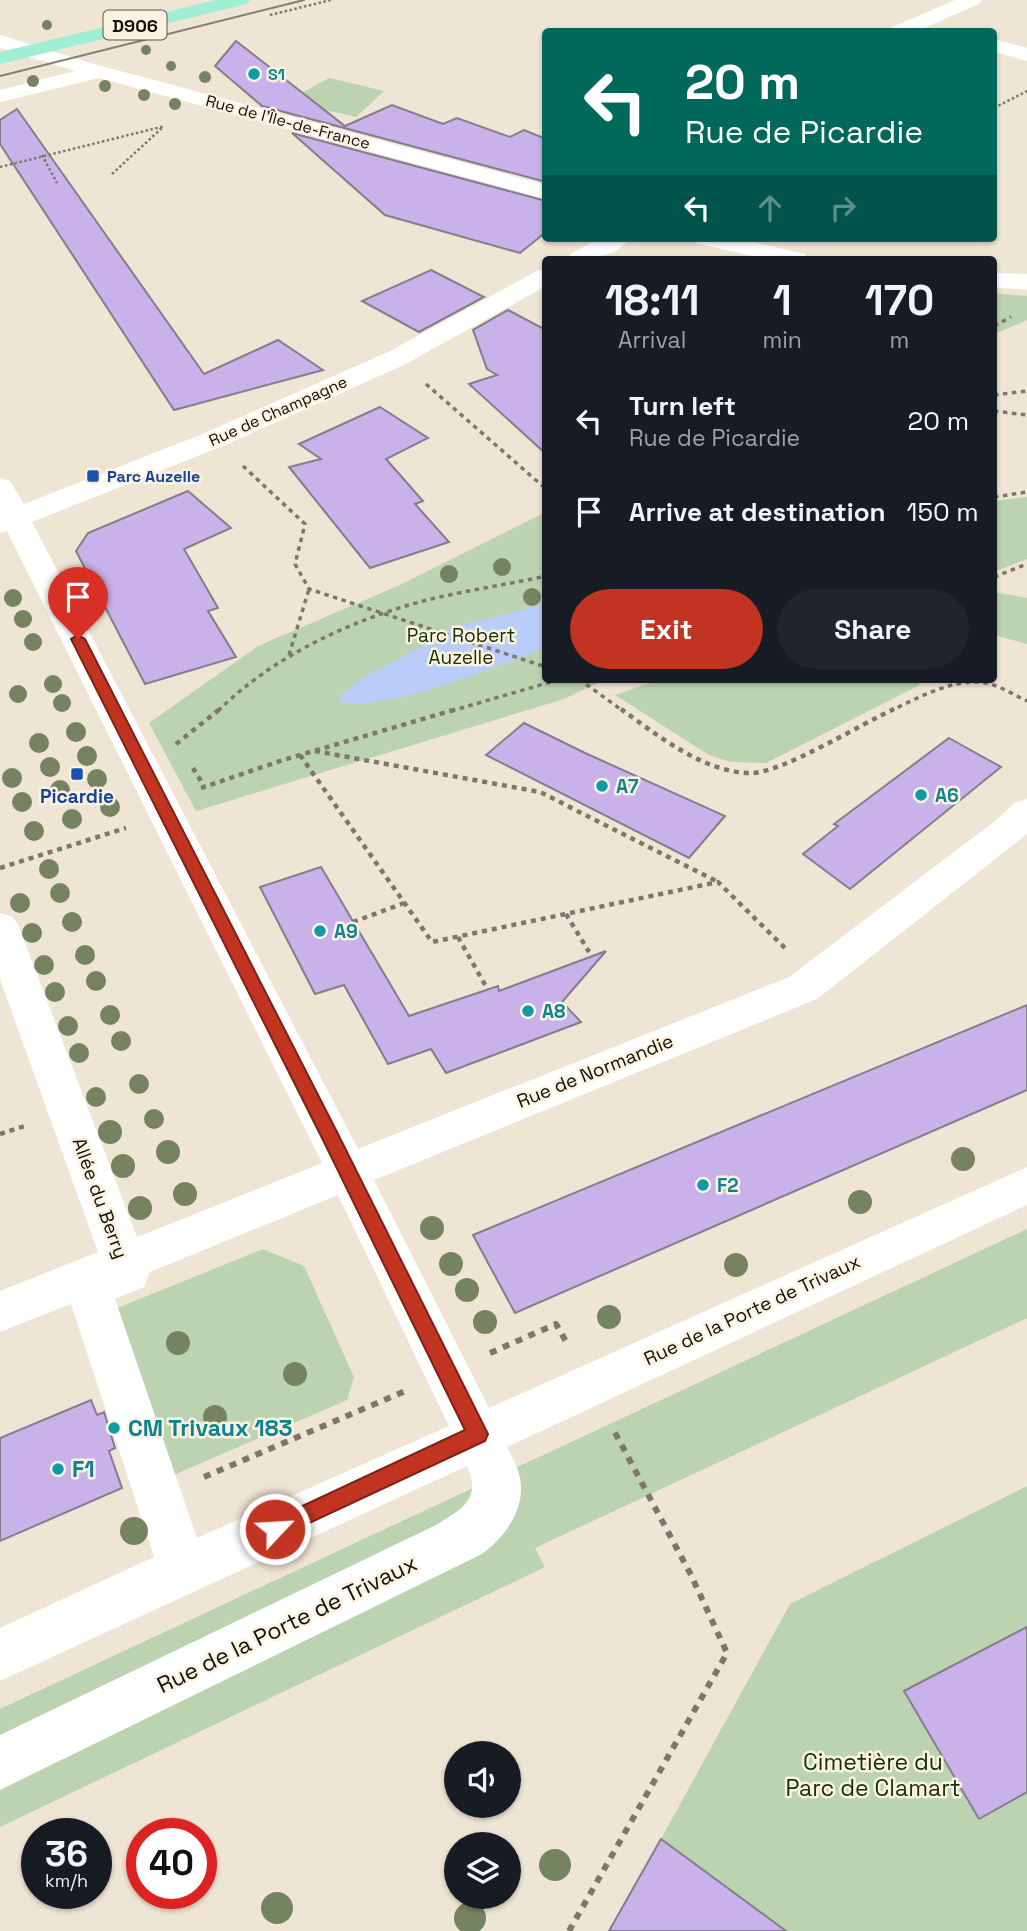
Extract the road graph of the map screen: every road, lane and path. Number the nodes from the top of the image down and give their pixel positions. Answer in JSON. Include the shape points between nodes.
{"nodes":[{"id":1,"x":198,"y":0,"type":"edge"},
{"id":2,"x":240,"y":0,"type":"edge"},
{"id":3,"x":972,"y":0,"type":"edge"},
{"id":4,"x":906,"y":28,"type":"edge"},
{"id":5,"x":997,"y":46,"type":"edge"},
{"id":6,"x":2,"y":47,"type":"edge"},
{"id":7,"x":31,"y":51,"type":"junction"},
{"id":8,"x":1027,"y":55,"type":"edge"},
{"id":9,"x":98,"y":71,"type":"junction"},
{"id":10,"x":1027,"y":91,"type":"edge"},
{"id":11,"x":0,"y":96,"type":"edge"},
{"id":12,"x":997,"y":106,"type":"edge"},
{"id":13,"x":43,"y":155,"type":"junction"},
{"id":14,"x":0,"y":167,"type":"edge"},
{"id":15,"x":112,"y":174,"type":"dead end"},
{"id":16,"x":57,"y":183,"type":"dead end"},
{"id":17,"x":542,"y":191,"type":"edge"},
{"id":18,"x":611,"y":242,"type":"edge"},
{"id":19,"x":722,"y":242,"type":"edge"},
{"id":20,"x":585,"y":256,"type":"edge"},
{"id":21,"x":783,"y":256,"type":"edge"},
{"id":22,"x":542,"y":277,"type":"edge"},
{"id":23,"x":997,"y":280,"type":"edge"},
{"id":24,"x":1027,"y":282,"type":"edge"},
{"id":25,"x":397,"y":358,"type":"junction"},
{"id":26,"x":1027,"y":391,"type":"edge"},
{"id":27,"x":997,"y":396,"type":"edge"},
{"id":28,"x":997,"y":411,"type":"edge"},
{"id":29,"x":1027,"y":415,"type":"edge"},
{"id":30,"x":215,"y":439,"type":"junction"},
{"id":31,"x":542,"y":485,"type":"edge"},
{"id":32,"x":0,"y":487,"type":"edge"},
{"id":33,"x":1027,"y":492,"type":"edge"},
{"id":34,"x":997,"y":497,"type":"edge"},
{"id":35,"x":8,"y":521,"type":"edge"},
{"id":36,"x":1027,"y":565,"type":"edge"},
{"id":37,"x":997,"y":576,"type":"edge"},
{"id":38,"x":542,"y":577,"type":"edge"},
{"id":39,"x":309,"y":589,"type":"junction"},
{"id":40,"x":382,"y":615,"type":"junction"},
{"id":41,"x":289,"y":656,"type":"junction"},
{"id":42,"x":542,"y":666,"type":"edge"},
{"id":43,"x":547,"y":683,"type":"edge"},
{"id":44,"x":585,"y":683,"type":"edge"},
{"id":45,"x":960,"y":683,"type":"edge"},
{"id":46,"x":976,"y":683,"type":"edge"},
{"id":47,"x":1027,"y":701,"type":"edge"},
{"id":48,"x":179,"y":740,"type":"dead end"},
{"id":49,"x":314,"y":751,"type":"junction"},
{"id":50,"x":300,"y":755,"type":"junction"},
{"id":51,"x":1027,"y":812,"type":"edge"},
{"id":52,"x":167,"y":813,"type":"junction"},
{"id":53,"x":0,"y":868,"type":"edge"},
{"id":54,"x":718,"y":882,"type":"junction"},
{"id":55,"x":404,"y":903,"type":"junction"},
{"id":56,"x":566,"y":914,"type":"junction"},
{"id":57,"x":353,"y":922,"type":"dead end"},
{"id":58,"x":0,"y":927,"type":"edge"},
{"id":59,"x":458,"y":937,"type":"junction"},
{"id":60,"x":589,"y":951,"type":"dead end"},
{"id":61,"x":816,"y":978,"type":"junction"},
{"id":62,"x":488,"y":990,"type":"dead end"},
{"id":63,"x":347,"y":1171,"type":"junction"},
{"id":64,"x":1027,"y":1185,"type":"edge"},
{"id":65,"x":124,"y":1262,"type":"junction"},
{"id":66,"x":0,"y":1312,"type":"edge"},
{"id":67,"x":478,"y":1434,"type":"junction"},
{"id":68,"x":183,"y":1569,"type":"junction"},
{"id":69,"x":691,"y":1575,"type":"dead end"},
{"id":70,"x":0,"y":1655,"type":"edge"},
{"id":71,"x":0,"y":1763,"type":"edge"},
{"id":72,"x":569,"y":1931,"type":"edge"}],
"edges":[{"from":1,"to":6,"type":"main road"},
{"from":2,"to":7,"type":"main road","number":"D906"},
{"from":3,"to":4,"type":"street"},
{"from":5,"to":8,"type":"street"},
{"from":6,"to":7,"type":"main road","number":"D906"},
{"from":7,"to":9,"type":"street","name":"Rue de l'Île-de-France"},
{"from":9,"to":11,"type":"street"},
{"from":9,"to":17,"type":"street","name":"Rue de l'Île-de-France"},
{"from":10,"to":12,"type":"path"},
{"from":13,"to":14,"type":"path"},
{"from":13,"to":15,"type":"path","via":[[164,126]]},
{"from":13,"to":16,"type":"path"},
{"from":18,"to":20,"type":"street"},
{"from":19,"to":21,"type":"street"},
{"from":22,"to":25,"type":"street","name":"Rue de Champagne"},
{"from":23,"to":24,"type":"street"},
{"from":25,"to":30,"type":"street","name":"Rue de Champagne"},
{"from":25,"to":31,"type":"path"},
{"from":26,"to":27,"type":"path"},
{"from":28,"to":29,"type":"path"},
{"from":30,"to":35,"type":"street","name":"Rue de Champagne"},
{"from":30,"to":39,"type":"path","via":[[304,524],[295,565]]},
{"from":32,"to":35,"type":"street"},
{"from":33,"to":34,"type":"path"},
{"from":35,"to":52,"type":"street"},
{"from":36,"to":37,"type":"path"},
{"from":38,"to":40,"type":"path","via":[[455,593]]},
{"from":39,"to":40,"type":"path"},
{"from":39,"to":41,"type":"path"},
{"from":40,"to":41,"type":"path"},
{"from":40,"to":42,"type":"path"},
{"from":41,"to":48,"type":"path","via":[[242,687],[211,718]]},
{"from":43,"to":49,"type":"path"},
{"from":44,"to":45,"type":"path","via":[[684,750],[712,765],[748,773],[786,763]]},
{"from":46,"to":47,"type":"path","via":[[990,684]]},
{"from":49,"to":50,"type":"path"},
{"from":49,"to":54,"type":"path","via":[[540,792]]},
{"from":50,"to":52,"type":"path","via":[[204,786]]},
{"from":50,"to":55,"type":"path"},
{"from":51,"to":61,"type":"street","name":"Rue de Normandie"},
{"from":52,"to":53,"type":"path"},
{"from":52,"to":63,"type":"street"},
{"from":54,"to":56,"type":"path"},
{"from":54,"to":61,"type":"path"},
{"from":55,"to":57,"type":"path"},
{"from":55,"to":59,"type":"path","via":[[432,942]]},
{"from":56,"to":59,"type":"path"},
{"from":56,"to":60,"type":"path"},
{"from":58,"to":65,"type":"street","name":"Allée du Berry"},
{"from":59,"to":62,"type":"path"},
{"from":61,"to":63,"type":"street","name":"Rue de Normandie","via":[[803,988]]},
{"from":63,"to":65,"type":"street","name":"Rue de Normandie"},
{"from":63,"to":67,"type":"street"},
{"from":64,"to":67,"type":"street","name":"Rue de la Porte de Trivaux"},
{"from":65,"to":66,"type":"street","name":"Rue de Normandie"},
{"from":65,"to":68,"type":"street","name":"Allée du Berry","via":[[128,1273],[89,1289]]},
{"from":67,"to":68,"type":"street","name":"Rue de la Porte de Trivaux"},
{"from":67,"to":71,"type":"street","name":"Rue de la Porte de Trivaux","via":[[499,1494],[476,1530]]},
{"from":68,"to":70,"type":"street","name":"Rue de la Porte de Trivaux"},
{"from":69,"to":72,"type":"path","via":[[727,1654]]}]}
